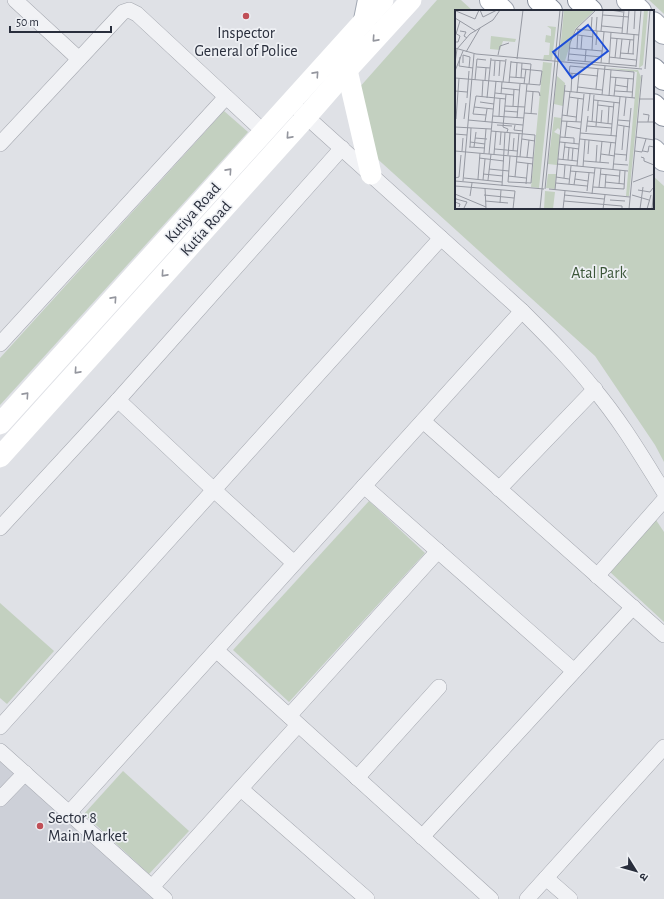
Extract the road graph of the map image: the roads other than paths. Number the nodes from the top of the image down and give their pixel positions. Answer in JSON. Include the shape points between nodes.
{"nodes":[{"id":1,"x":15,"y":0,"type":"edge"},
{"id":2,"x":411,"y":0,"type":"edge"},
{"id":3,"x":491,"y":0,"type":"edge"},
{"id":4,"x":539,"y":0,"type":"edge"},
{"id":5,"x":579,"y":0,"type":"edge"},
{"id":6,"x":628,"y":0,"type":"edge"},
{"id":7,"x":373,"y":7,"type":"edge"},
{"id":8,"x":502,"y":10,"type":"edge"},
{"id":9,"x":550,"y":10,"type":"edge"},
{"id":10,"x":590,"y":10,"type":"edge"},
{"id":11,"x":639,"y":10,"type":"edge"},
{"id":12,"x":392,"y":21,"type":"junction"},
{"id":13,"x":654,"y":24,"type":"edge"},
{"id":14,"x":664,"y":33,"type":"edge"},
{"id":15,"x":79,"y":59,"type":"junction"},
{"id":16,"x":347,"y":70,"type":"junction"},
{"id":17,"x":654,"y":70,"type":"edge"},
{"id":18,"x":664,"y":79,"type":"edge"},
{"id":19,"x":226,"y":97,"type":"junction"},
{"id":20,"x":291,"y":102,"type":"junction"},
{"id":21,"x":654,"y":106,"type":"edge"},
{"id":22,"x":664,"y":115,"type":"edge"},
{"id":23,"x":307,"y":116,"type":"junction"},
{"id":24,"x":264,"y":132,"type":"junction"},
{"id":25,"x":0,"y":144,"type":"edge"},
{"id":26,"x":342,"y":148,"type":"junction"},
{"id":27,"x":654,"y":151,"type":"edge"},
{"id":28,"x":664,"y":160,"type":"edge"},
{"id":29,"x":371,"y":174,"type":"junction"},
{"id":30,"x":442,"y":238,"type":"junction"},
{"id":31,"x":522,"y":311,"type":"junction"},
{"id":32,"x":0,"y":344,"type":"edge"},
{"id":33,"x":595,"y":389,"type":"junction"},
{"id":34,"x":118,"y":400,"type":"junction"},
{"id":35,"x":423,"y":421,"type":"junction"},
{"id":36,"x":0,"y":424,"type":"edge"},
{"id":37,"x":0,"y":457,"type":"edge"},
{"id":38,"x":364,"y":486,"type":"junction"},
{"id":39,"x":499,"y":489,"type":"junction"},
{"id":40,"x":214,"y":490,"type":"junction"},
{"id":41,"x":664,"y":492,"type":"edge"},
{"id":42,"x":664,"y":500,"type":"edge"},
{"id":43,"x":0,"y":528,"type":"edge"},
{"id":44,"x":438,"y":551,"type":"junction"},
{"id":45,"x":294,"y":563,"type":"junction"},
{"id":46,"x":597,"y":576,"type":"junction"},
{"id":47,"x":633,"y":607,"type":"junction"},
{"id":48,"x":664,"y":635,"type":"edge"},
{"id":49,"x":216,"y":650,"type":"junction"},
{"id":50,"x":574,"y":671,"type":"junction"},
{"id":51,"x":438,"y":687,"type":"dead end"},
{"id":52,"x":294,"y":721,"type":"junction"},
{"id":53,"x":0,"y":727,"type":"edge"},
{"id":54,"x":664,"y":747,"type":"edge"},
{"id":55,"x":0,"y":751,"type":"edge"},
{"id":56,"x":25,"y":774,"type":"junction"},
{"id":57,"x":357,"y":778,"type":"junction"},
{"id":58,"x":241,"y":789,"type":"junction"},
{"id":59,"x":0,"y":799,"type":"edge"},
{"id":60,"x":69,"y":813,"type":"junction"},
{"id":61,"x":422,"y":837,"type":"junction"},
{"id":62,"x":546,"y":878,"type":"junction"},
{"id":63,"x":152,"y":887,"type":"junction"},
{"id":64,"x":165,"y":899,"type":"edge"},
{"id":65,"x":367,"y":899,"type":"edge"},
{"id":66,"x":491,"y":899,"type":"edge"},
{"id":67,"x":527,"y":899,"type":"edge"},
{"id":68,"x":570,"y":899,"type":"edge"}],
"edges":[{"from":1,"to":15,"type":"street"},
{"from":2,"to":12,"type":"street","name":"Kutia Road"},
{"from":3,"to":8,"type":"main road"},
{"from":4,"to":9,"type":"main road"},
{"from":5,"to":10,"type":"main road"},
{"from":6,"to":11,"type":"main road"},
{"from":7,"to":12,"type":"street"},
{"from":20,"to":7,"type":"street","name":"Kutiya Road","one_way":true},
{"from":12,"to":16,"type":"street","name":"Kutia Road","one_way":true},
{"from":13,"to":14,"type":"main road"},
{"from":15,"to":19,"type":"street","via":[[123,12],[129,10],[137,14]]},
{"from":15,"to":25,"type":"street"},
{"from":16,"to":23,"type":"street","name":"Kutia Road"},
{"from":16,"to":29,"type":"street"},
{"from":17,"to":18,"type":"main road"},
{"from":19,"to":24,"type":"street"},
{"from":19,"to":32,"type":"street"},
{"from":20,"to":23,"type":"street"},
{"from":20,"to":24,"type":"street","name":"Kutiya Road"},
{"from":21,"to":22,"type":"main road"},
{"from":23,"to":26,"type":"street"},
{"from":23,"to":37,"type":"street","name":"Kutia Road","one_way":true},
{"from":36,"to":24,"type":"street","name":"Kutiya Road","one_way":true},
{"from":26,"to":29,"type":"street"},
{"from":26,"to":34,"type":"street"},
{"from":27,"to":28,"type":"main road"},
{"from":29,"to":30,"type":"street"},
{"from":30,"to":31,"type":"street"},
{"from":30,"to":40,"type":"street"},
{"from":31,"to":33,"type":"street"},
{"from":31,"to":35,"type":"street"},
{"from":33,"to":39,"type":"street"},
{"from":33,"to":41,"type":"street","via":[[630,437]]},
{"from":34,"to":40,"type":"street"},
{"from":34,"to":43,"type":"street"},
{"from":35,"to":38,"type":"street"},
{"from":35,"to":39,"type":"street"},
{"from":38,"to":44,"type":"street"},
{"from":38,"to":45,"type":"street"},
{"from":39,"to":46,"type":"street"},
{"from":40,"to":45,"type":"street"},
{"from":40,"to":53,"type":"street"},
{"from":42,"to":46,"type":"street"},
{"from":44,"to":50,"type":"street"},
{"from":44,"to":52,"type":"street"},
{"from":45,"to":49,"type":"street"},
{"from":46,"to":47,"type":"street"},
{"from":47,"to":48,"type":"street"},
{"from":47,"to":50,"type":"street"},
{"from":49,"to":52,"type":"street"},
{"from":49,"to":60,"type":"street"},
{"from":50,"to":61,"type":"street"},
{"from":51,"to":57,"type":"street"},
{"from":52,"to":57,"type":"street"},
{"from":52,"to":58,"type":"street"},
{"from":54,"to":62,"type":"street"},
{"from":55,"to":56,"type":"street"},
{"from":56,"to":59,"type":"street"},
{"from":56,"to":60,"type":"street"},
{"from":57,"to":61,"type":"street"},
{"from":58,"to":63,"type":"street"},
{"from":58,"to":65,"type":"street"},
{"from":60,"to":63,"type":"street"},
{"from":61,"to":66,"type":"street"},
{"from":62,"to":67,"type":"street"},
{"from":62,"to":68,"type":"street"},
{"from":63,"to":64,"type":"street"}]}
